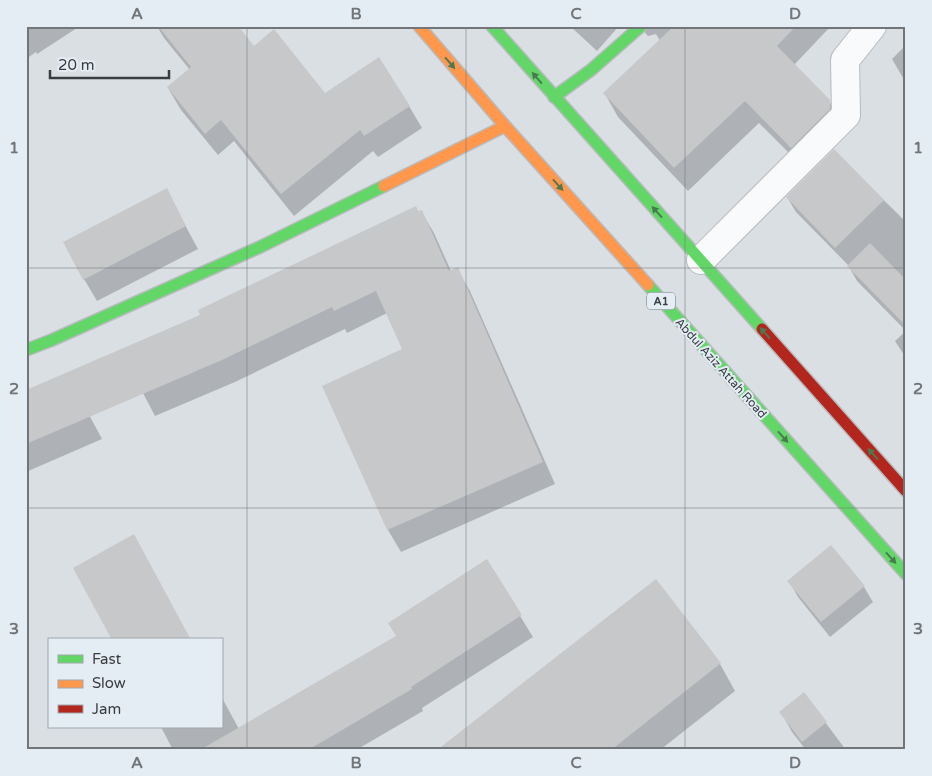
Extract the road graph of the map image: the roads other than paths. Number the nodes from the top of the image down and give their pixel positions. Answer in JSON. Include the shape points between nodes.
{"nodes":[{"id":1,"x":419,"y":26,"type":"edge"},
{"id":2,"x":492,"y":26,"type":"edge"},
{"id":3,"x":641,"y":26,"type":"edge"},
{"id":4,"x":872,"y":26,"type":"edge"},
{"id":5,"x":554,"y":97,"type":"junction"},
{"id":6,"x":505,"y":126,"type":"junction"},
{"id":7,"x":701,"y":260,"type":"junction"},
{"id":8,"x":26,"y":350,"type":"edge"},
{"id":9,"x":906,"y":490,"type":"edge"},
{"id":10,"x":906,"y":574,"type":"edge"}],
"edges":[{"from":1,"to":6,"type":"main road","name":"Abdul Aziz Attah Road","number":"A1","one_way":true},
{"from":5,"to":2,"type":"main road","one_way":true},
{"from":3,"to":5,"type":"main road"},
{"from":4,"to":7,"type":"street","via":[[846,60],[846,115]]},
{"from":7,"to":5,"type":"main road","one_way":true},
{"from":6,"to":8,"type":"main road","via":[[260,248]]},
{"from":6,"to":10,"type":"main road","name":"Abdul Aziz Attah Road","number":"A1","one_way":true},
{"from":9,"to":7,"type":"main road","one_way":true}]}
